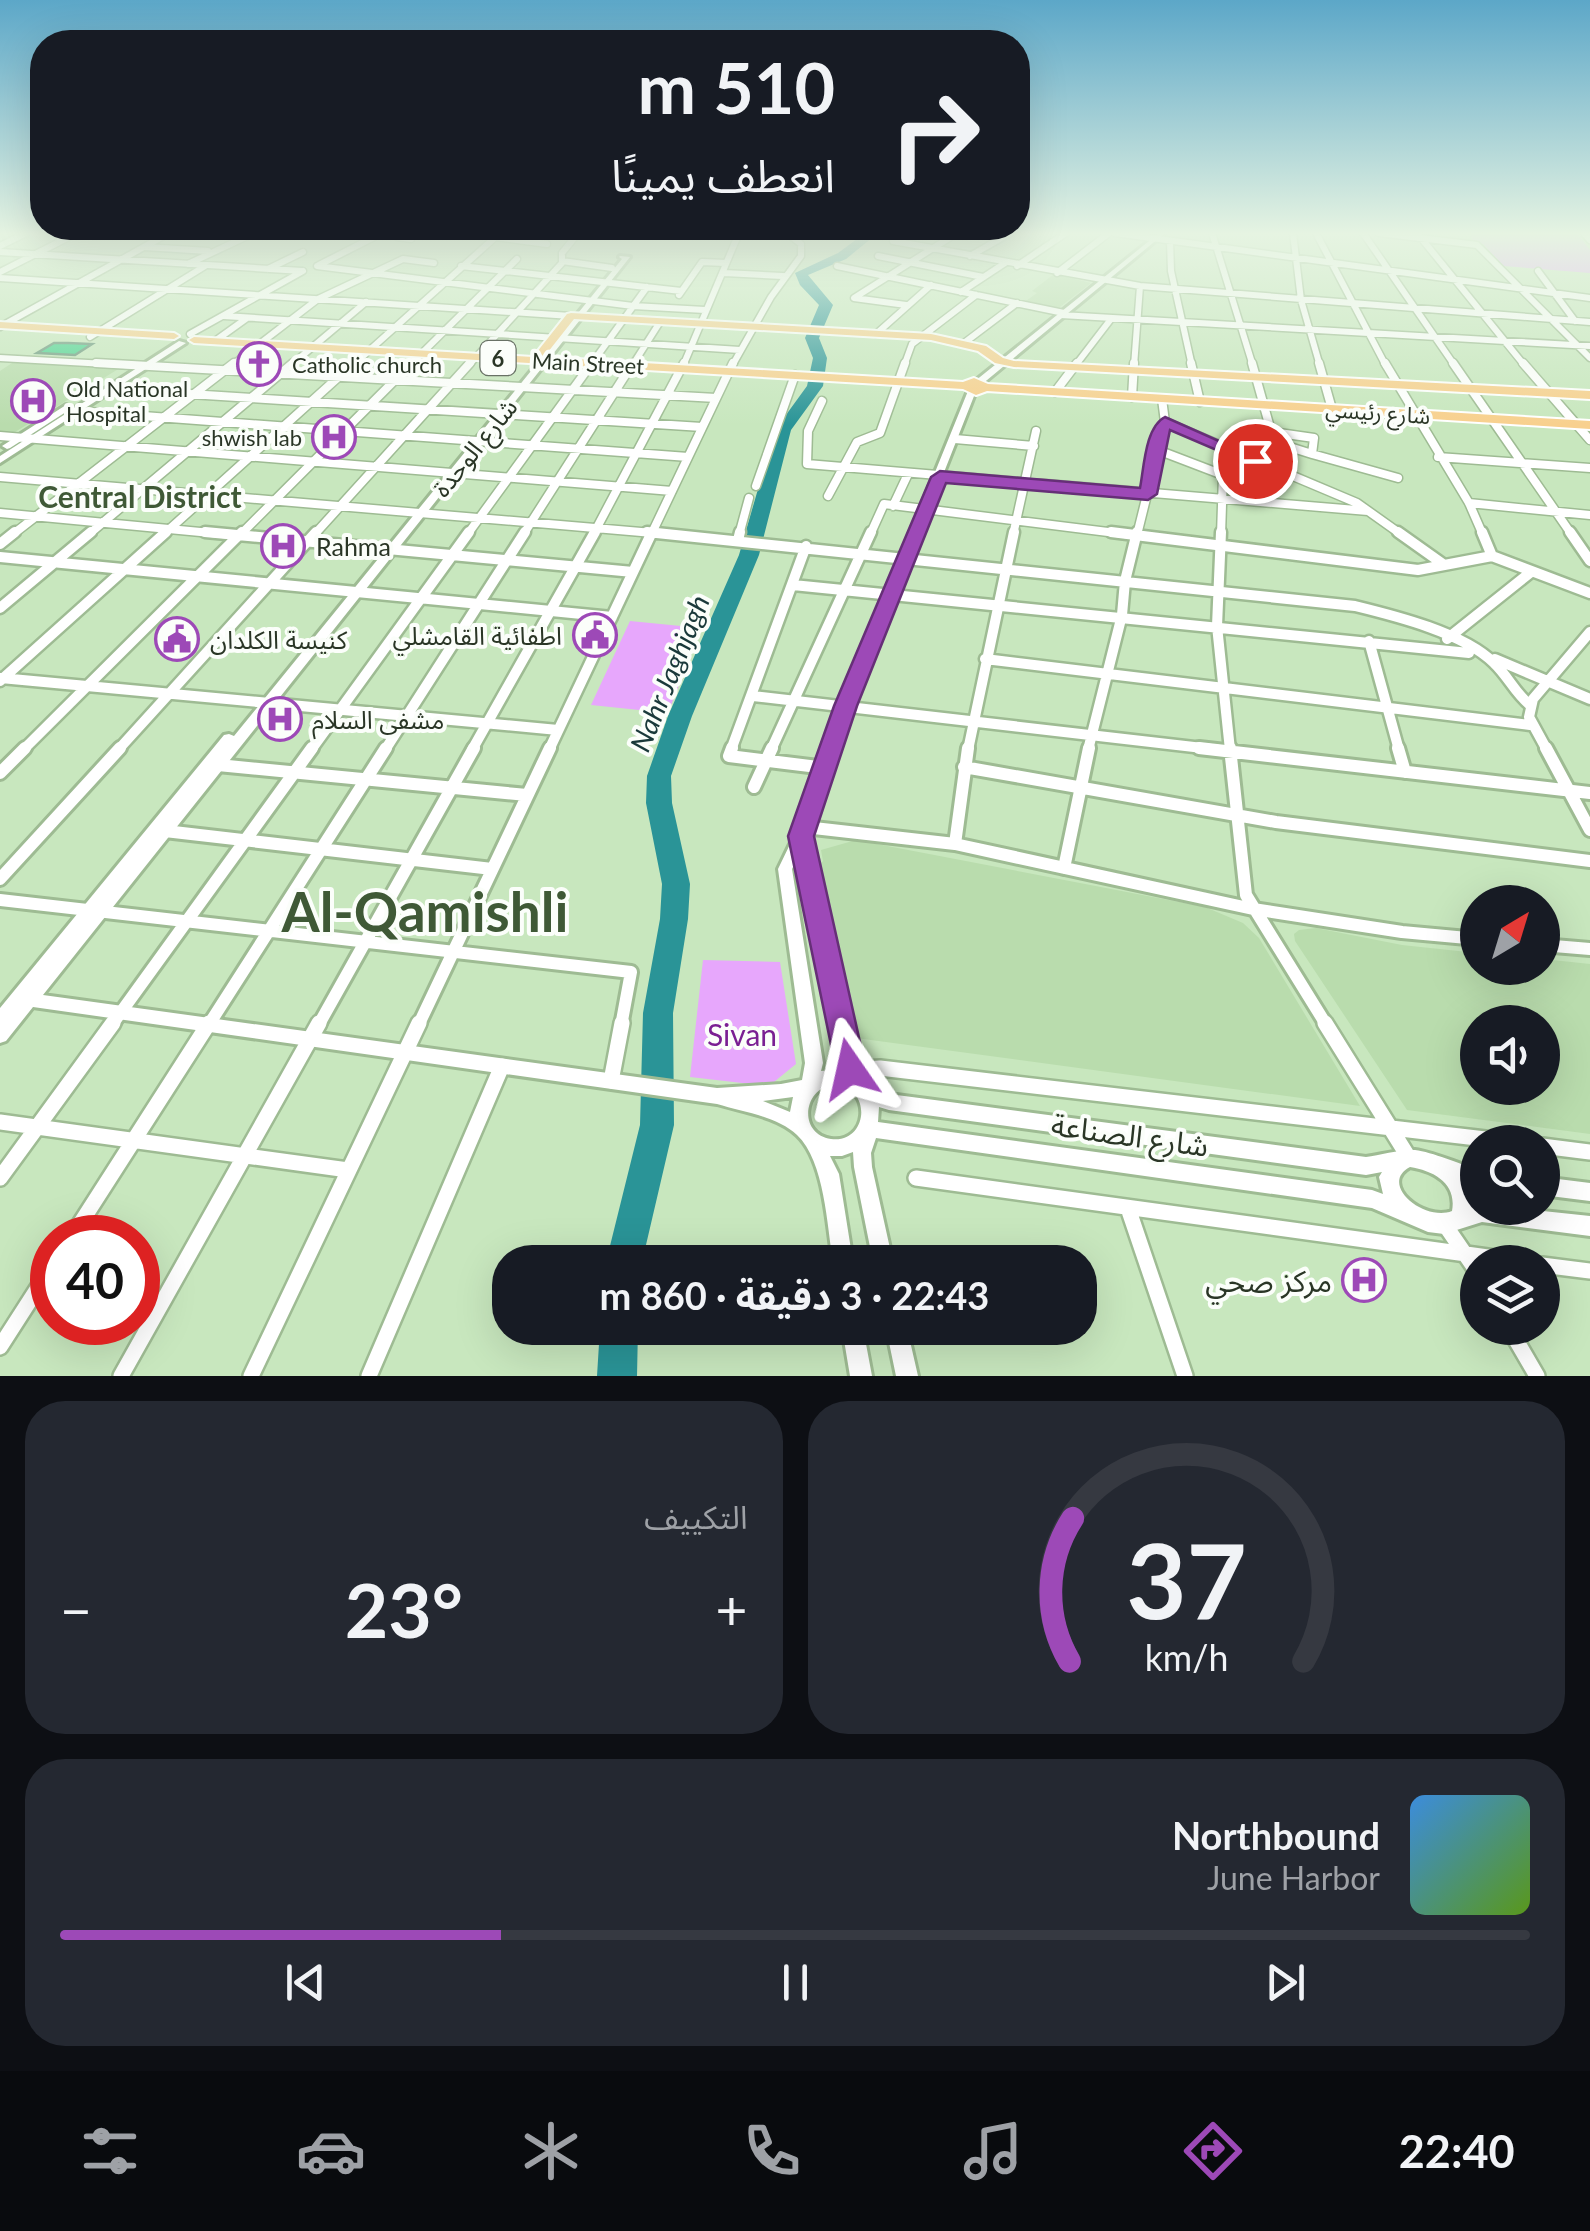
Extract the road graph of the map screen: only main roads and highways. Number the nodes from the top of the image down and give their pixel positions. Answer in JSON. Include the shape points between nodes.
{"nodes":[{"id":1,"x":1,"y":327,"type":"edge"},
{"id":2,"x":540,"y":360,"type":"junction"},
{"id":3,"x":799,"y":376,"type":"joint"},
{"id":4,"x":1590,"y":395,"type":"edge"},
{"id":5,"x":1584,"y":424,"type":"edge"}],
"edges":[{"from":1,"to":2,"type":"highway","name":"Main Street","number":"6"},
{"from":2,"to":3,"type":"highway","name":"Main Street","number":"6"},
{"from":2,"to":4,"type":"highway","name":"شارع الوحدة","via":[[574,316],[920,336],[964,343],[1003,362]]},
{"from":3,"to":5,"type":"highway","name":"شارع رئيسي","number":"6"}]}
